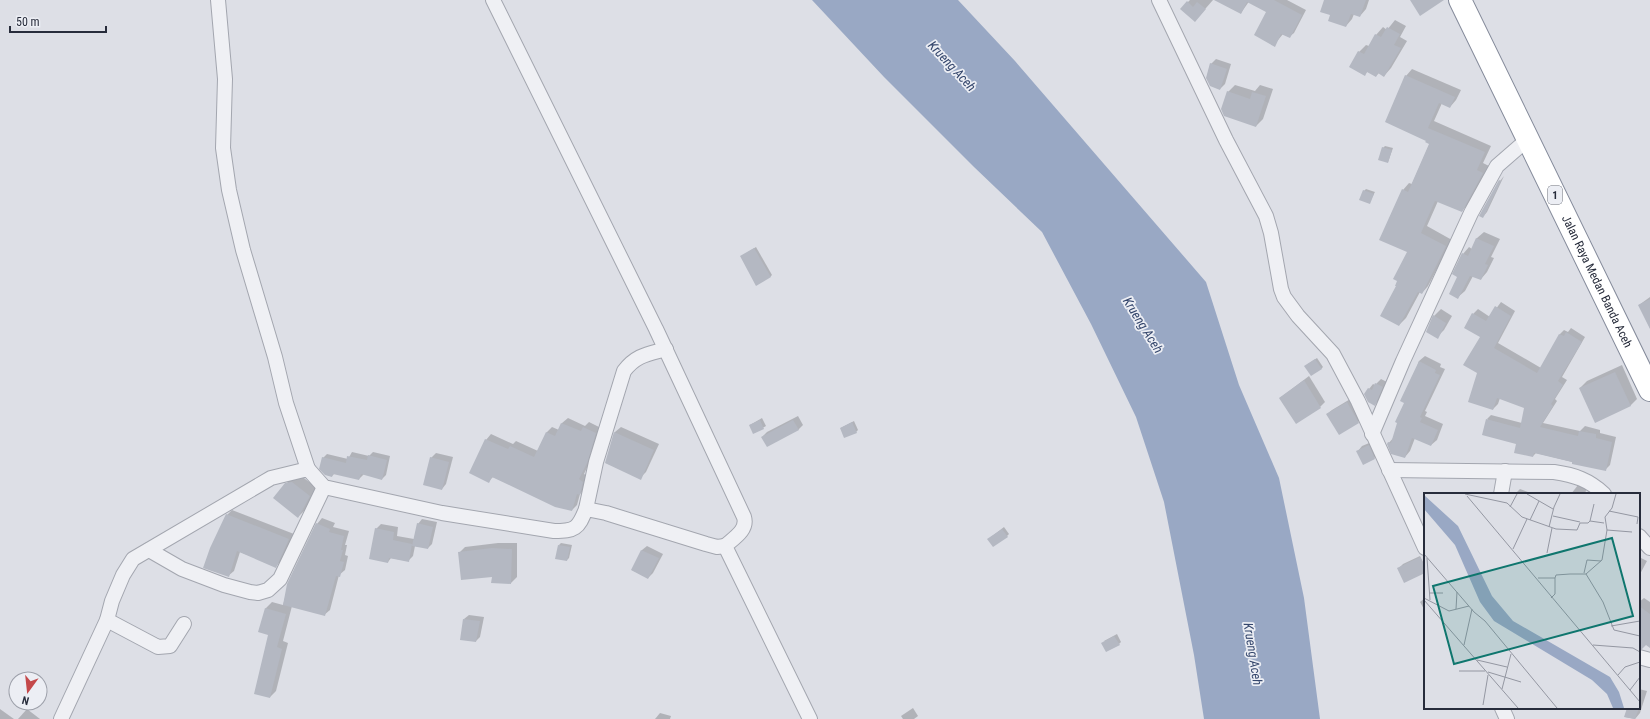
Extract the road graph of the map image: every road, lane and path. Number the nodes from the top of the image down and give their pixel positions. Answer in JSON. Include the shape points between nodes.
{"nodes":[{"id":1,"x":218,"y":0,"type":"edge"},
{"id":2,"x":493,"y":0,"type":"edge"},
{"id":3,"x":1159,"y":0,"type":"edge"},
{"id":4,"x":1460,"y":0,"type":"edge"},
{"id":5,"x":1528,"y":139,"type":"junction"},
{"id":6,"x":666,"y":349,"type":"junction"},
{"id":7,"x":1650,"y":390,"type":"edge"},
{"id":8,"x":1372,"y":434,"type":"junction"},
{"id":9,"x":308,"y":469,"type":"junction"},
{"id":10,"x":1388,"y":470,"type":"junction"},
{"id":11,"x":1505,"y":471,"type":"junction"},
{"id":12,"x":324,"y":486,"type":"junction"},
{"id":13,"x":1501,"y":493,"type":"edge"},
{"id":14,"x":1603,"y":493,"type":"edge"},
{"id":15,"x":586,"y":509,"type":"junction"},
{"id":16,"x":1640,"y":537,"type":"edge"},
{"id":17,"x":725,"y":546,"type":"junction"},
{"id":18,"x":1424,"y":546,"type":"edge"},
{"id":19,"x":1650,"y":548,"type":"edge"},
{"id":20,"x":149,"y":550,"type":"junction"},
{"id":21,"x":107,"y":620,"type":"junction"},
{"id":22,"x":184,"y":624,"type":"dead end"},
{"id":23,"x":1640,"y":657,"type":"edge"},
{"id":24,"x":1650,"y":660,"type":"edge"},
{"id":25,"x":1502,"y":709,"type":"edge"},
{"id":26,"x":61,"y":719,"type":"edge"},
{"id":27,"x":810,"y":719,"type":"edge"},
{"id":28,"x":1507,"y":719,"type":"edge"}],
"edges":[{"from":1,"to":9,"type":"street","via":[[225,79],[224,148],[229,190],[286,403]]},
{"from":2,"to":6,"type":"street"},
{"from":3,"to":8,"type":"street","via":[[1226,140],[1266,216],[1284,296],[1308,328],[1333,354]]},
{"from":4,"to":5,"type":"highway","name":"Jalan Raya Medan Banda Aceh","number":"1"},
{"from":5,"to":7,"type":"highway","name":"Jalan Raya Medan Banda Aceh","number":"1"},
{"from":5,"to":8,"type":"street","via":[[1497,166],[1471,213]]},
{"from":6,"to":15,"type":"street","via":[[638,357],[624,371],[596,462]]},
{"from":6,"to":17,"type":"street","via":[[746,523]]},
{"from":8,"to":10,"type":"street"},
{"from":9,"to":12,"type":"street"},
{"from":9,"to":20,"type":"street","via":[[271,478]]},
{"from":10,"to":11,"type":"street"},
{"from":10,"to":18,"type":"street"},
{"from":11,"to":13,"type":"street"},
{"from":11,"to":14,"type":"street","via":[[1573,475]]},
{"from":12,"to":15,"type":"street","via":[[442,513],[554,531],[575,529]]},
{"from":12,"to":20,"type":"street","via":[[280,578],[268,590],[258,593],[224,585],[182,569]]},
{"from":15,"to":17,"type":"street","via":[[717,547]]},
{"from":16,"to":19,"type":"street"},
{"from":17,"to":27,"type":"street"},
{"from":20,"to":21,"type":"street","via":[[133,559],[123,574]]},
{"from":21,"to":22,"type":"street","via":[[158,647],[170,646]]},
{"from":21,"to":26,"type":"street"},
{"from":23,"to":24,"type":"street"},
{"from":25,"to":28,"type":"street"}]}
